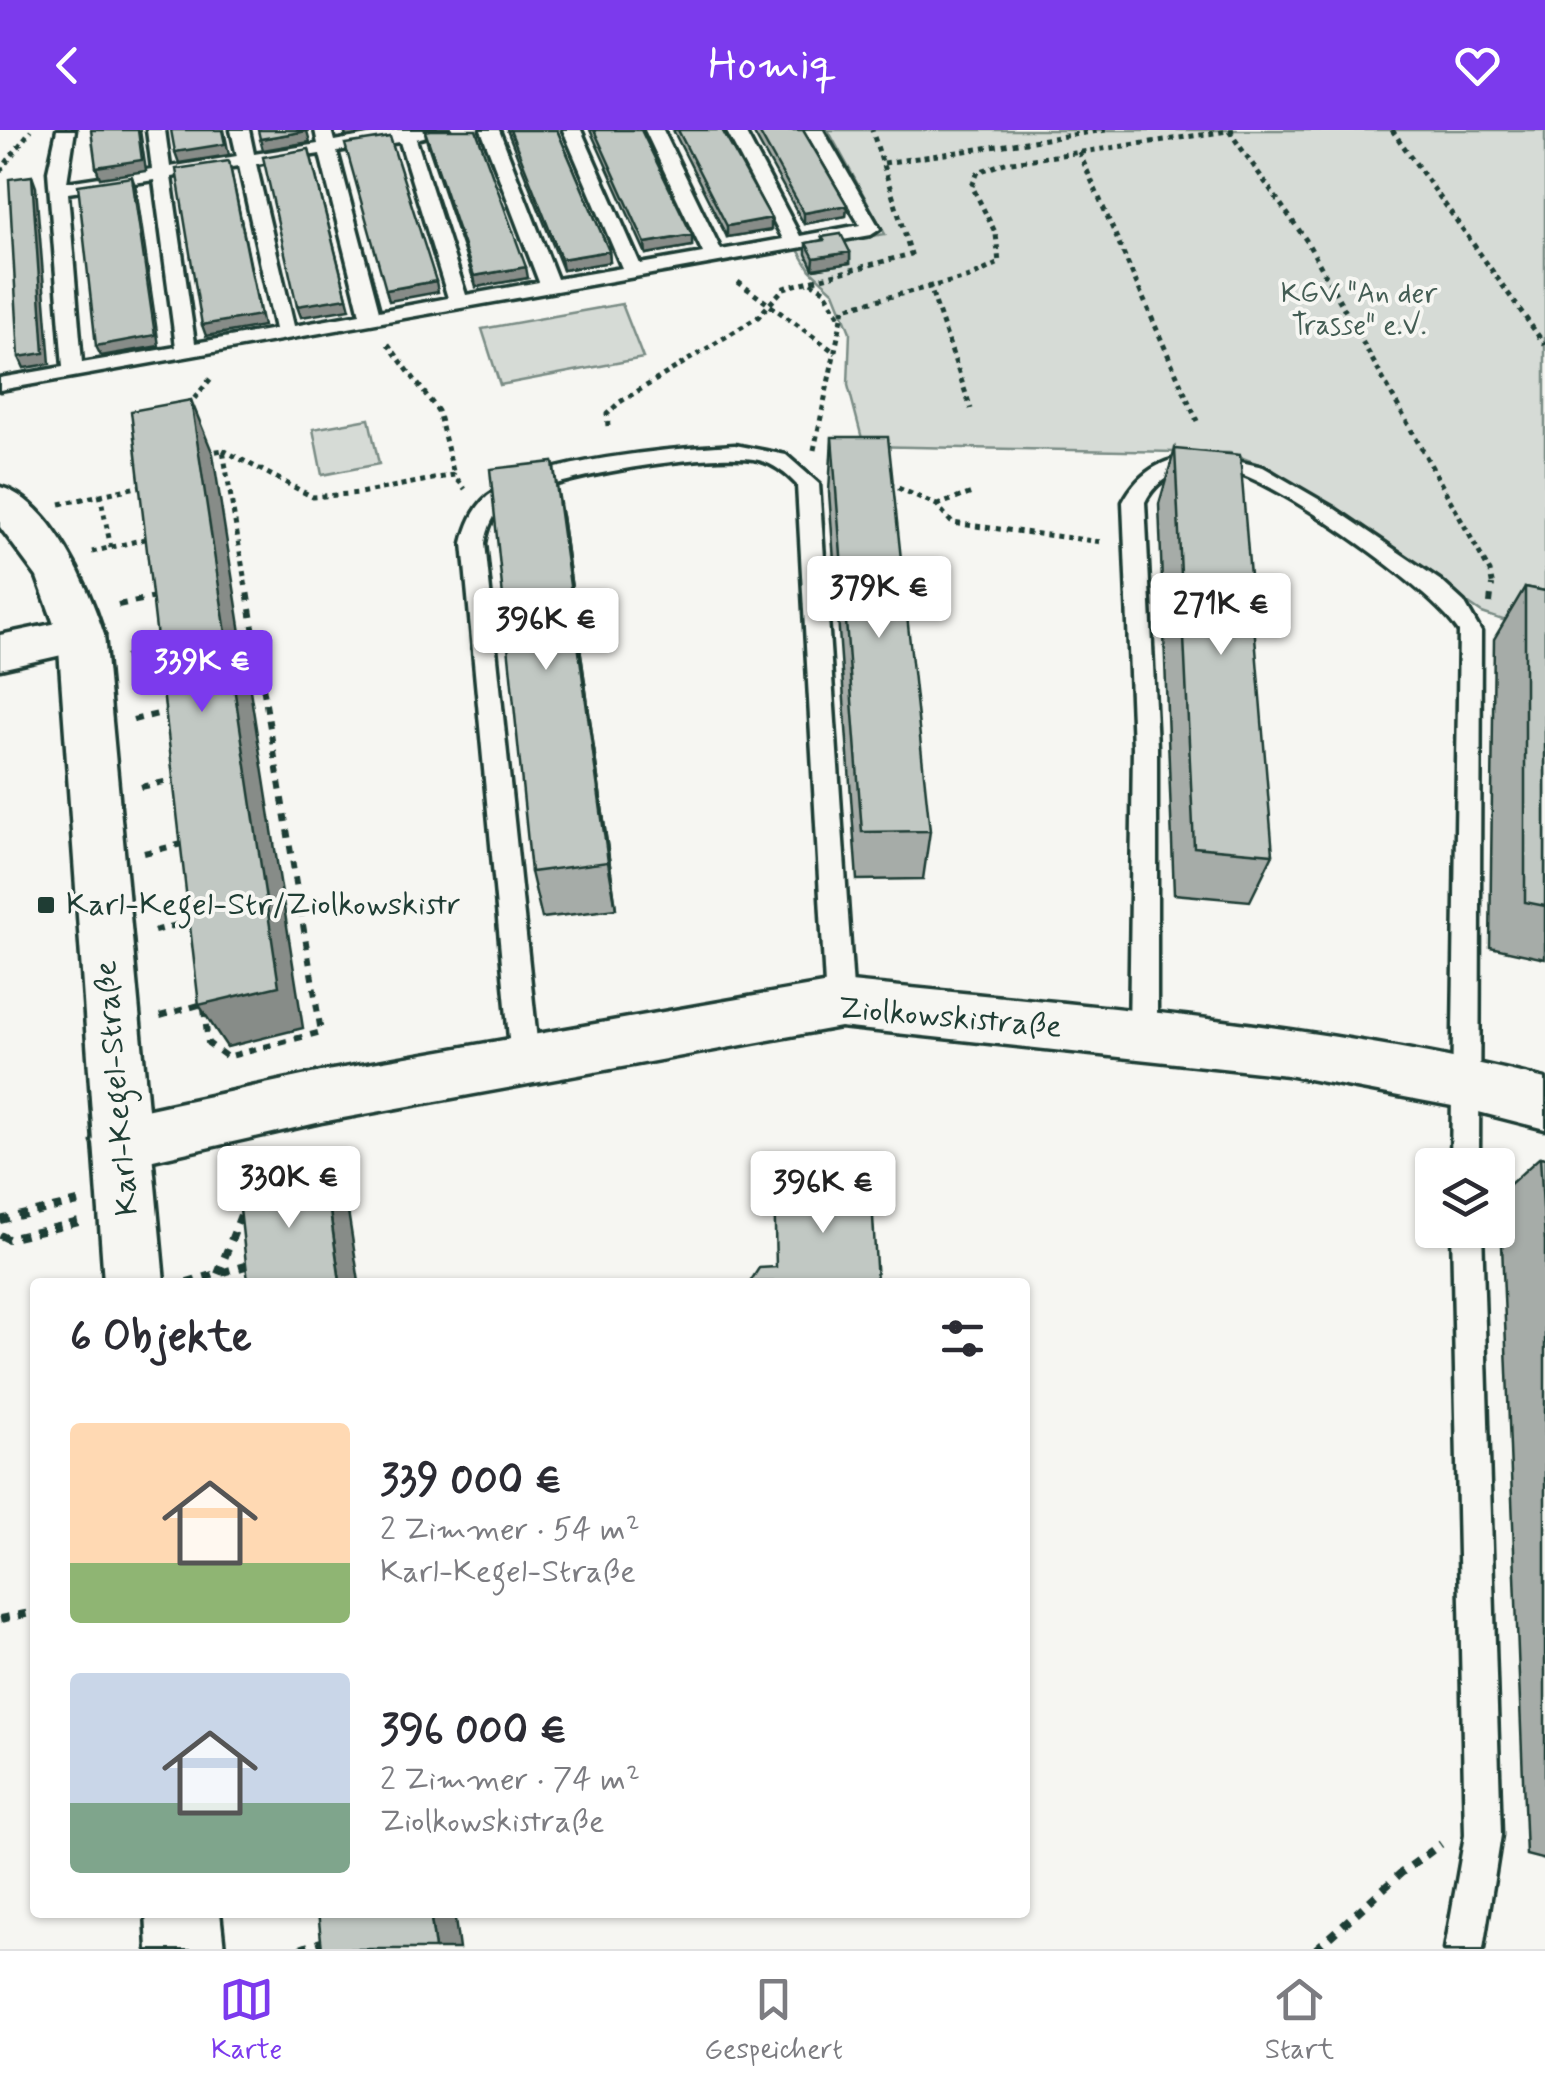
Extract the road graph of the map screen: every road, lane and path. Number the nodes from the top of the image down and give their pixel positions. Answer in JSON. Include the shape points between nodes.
{"nodes":[{"id":1,"x":30,"y":130,"type":"edge"},
{"id":2,"x":66,"y":130,"type":"edge"},
{"id":3,"x":156,"y":130,"type":"edge"},
{"id":4,"x":240,"y":130,"type":"edge"},
{"id":5,"x":440,"y":130,"type":"edge"},
{"id":6,"x":490,"y":130,"type":"edge"},
{"id":7,"x":572,"y":130,"type":"edge"},
{"id":8,"x":654,"y":130,"type":"edge"},
{"id":9,"x":735,"y":130,"type":"edge"},
{"id":10,"x":814,"y":130,"type":"edge"},
{"id":11,"x":1106,"y":130,"type":"edge"},
{"id":12,"x":1232,"y":130,"type":"edge"},
{"id":13,"x":1392,"y":130,"type":"edge"},
{"id":14,"x":406,"y":132,"type":"edge"},
{"id":15,"x":325,"y":139,"type":"edge"},
{"id":16,"x":1079,"y":152,"type":"junction"},
{"id":17,"x":248,"y":161,"type":"junction"},
{"id":18,"x":884,"y":163,"type":"dead end"},
{"id":19,"x":0,"y":170,"type":"edge"},
{"id":20,"x":162,"y":174,"type":"junction"},
{"id":21,"x":58,"y":189,"type":"junction"},
{"id":22,"x":794,"y":242,"type":"junction"},
{"id":23,"x":714,"y":256,"type":"junction"},
{"id":24,"x":853,"y":270,"type":"dead end"},
{"id":25,"x":633,"y":271,"type":"junction"},
{"id":26,"x":810,"y":281,"type":"junction"},
{"id":27,"x":738,"y":282,"type":"dead end"},
{"id":28,"x":929,"y":284,"type":"junction"},
{"id":29,"x":550,"y":286,"type":"junction"},
{"id":30,"x":459,"y":302,"type":"junction"},
{"id":31,"x":772,"y":306,"type":"junction"},
{"id":32,"x":840,"y":317,"type":"junction"},
{"id":33,"x":370,"y":318,"type":"junction"},
{"id":34,"x":286,"y":333,"type":"junction"},
{"id":35,"x":244,"y":340,"type":"junction"},
{"id":36,"x":388,"y":344,"type":"dead end"},
{"id":37,"x":1545,"y":345,"type":"edge"},
{"id":38,"x":186,"y":351,"type":"junction"},
{"id":39,"x":836,"y":353,"type":"junction"},
{"id":40,"x":74,"y":370,"type":"junction"},
{"id":41,"x":0,"y":384,"type":"edge"},
{"id":42,"x":971,"y":409,"type":"dead end"},
{"id":43,"x":183,"y":414,"type":"edge"},
{"id":44,"x":1198,"y":421,"type":"dead end"},
{"id":45,"x":608,"y":426,"type":"dead end"},
{"id":46,"x":223,"y":450,"type":"junction"},
{"id":47,"x":205,"y":454,"type":"dead end"},
{"id":48,"x":139,"y":474,"type":"edge"},
{"id":49,"x":454,"y":474,"type":"junction"},
{"id":50,"x":800,"y":474,"type":"junction"},
{"id":51,"x":157,"y":483,"type":"edge"},
{"id":52,"x":140,"y":486,"type":"junction"},
{"id":53,"x":972,"y":493,"type":"dead end"},
{"id":54,"x":100,"y":494,"type":"junction"},
{"id":55,"x":471,"y":497,"type":"dead end"},
{"id":56,"x":0,"y":501,"type":"edge"},
{"id":57,"x":142,"y":504,"type":"edge"},
{"id":58,"x":56,"y":505,"type":"dead end"},
{"id":59,"x":936,"y":505,"type":"junction"},
{"id":60,"x":144,"y":521,"type":"edge"},
{"id":61,"x":164,"y":534,"type":"edge"},
{"id":62,"x":146,"y":538,"type":"junction"},
{"id":63,"x":1108,"y":542,"type":"dead end"},
{"id":64,"x":110,"y":548,"type":"junction"},
{"id":65,"x":92,"y":552,"type":"dead end"},
{"id":66,"x":148,"y":553,"type":"edge"},
{"id":67,"x":152,"y":583,"type":"edge"},
{"id":68,"x":171,"y":594,"type":"edge"},
{"id":69,"x":153,"y":598,"type":"junction"},
{"id":70,"x":1482,"y":614,"type":"dead end"},
{"id":71,"x":155,"y":615,"type":"edge"},
{"id":72,"x":99,"y":620,"type":"junction"},
{"id":73,"x":157,"y":632,"type":"edge"},
{"id":74,"x":178,"y":645,"type":"edge"},
{"id":75,"x":159,"y":650,"type":"junction"},
{"id":76,"x":0,"y":652,"type":"edge"},
{"id":77,"x":124,"y":657,"type":"dead end"},
{"id":78,"x":161,"y":665,"type":"edge"},
{"id":79,"x":166,"y":696,"type":"edge"},
{"id":80,"x":186,"y":707,"type":"edge"},
{"id":81,"x":168,"y":712,"type":"junction"},
{"id":82,"x":130,"y":720,"type":"dead end"},
{"id":83,"x":170,"y":728,"type":"edge"},
{"id":84,"x":174,"y":762,"type":"edge"},
{"id":85,"x":194,"y":776,"type":"edge"},
{"id":86,"x":176,"y":779,"type":"junction"},
{"id":87,"x":137,"y":788,"type":"dead end"},
{"id":88,"x":178,"y":795,"type":"edge"},
{"id":89,"x":182,"y":828,"type":"edge"},
{"id":90,"x":202,"y":840,"type":"edge"},
{"id":91,"x":184,"y":844,"type":"junction"},
{"id":92,"x":144,"y":853,"type":"dead end"},
{"id":93,"x":186,"y":863,"type":"edge"},
{"id":94,"x":192,"y":902,"type":"edge"},
{"id":95,"x":212,"y":916,"type":"edge"},
{"id":96,"x":194,"y":921,"type":"junction"},
{"id":97,"x":152,"y":931,"type":"dead end"},
{"id":98,"x":196,"y":937,"type":"edge"},
{"id":99,"x":201,"y":987,"type":"edge"},
{"id":100,"x":222,"y":1000,"type":"edge"},
{"id":101,"x":203,"y":1004,"type":"junction"},
{"id":102,"x":840,"y":1004,"type":"junction"},
{"id":103,"x":160,"y":1016,"type":"dead end"},
{"id":104,"x":1143,"y":1036,"type":"junction"},
{"id":105,"x":525,"y":1060,"type":"junction"},
{"id":106,"x":1463,"y":1083,"type":"junction"},
{"id":107,"x":1545,"y":1104,"type":"edge"},
{"id":108,"x":260,"y":1110,"type":"junction"},
{"id":109,"x":122,"y":1142,"type":"junction"},
{"id":110,"x":1465,"y":1148,"type":"edge"},
{"id":111,"x":79,"y":1202,"type":"dead end"},
{"id":112,"x":0,"y":1220,"type":"edge"},
{"id":113,"x":80,"y":1222,"type":"dead end"},
{"id":114,"x":0,"y":1235,"type":"edge"},
{"id":115,"x":1467,"y":1248,"type":"edge"},
{"id":116,"x":271,"y":1258,"type":"edge"},
{"id":117,"x":218,"y":1274,"type":"junction"},
{"id":118,"x":134,"y":1278,"type":"edge"},
{"id":119,"x":202,"y":1278,"type":"edge"},
{"id":120,"x":30,"y":1613,"type":"edge"},
{"id":121,"x":0,"y":1618,"type":"edge"},
{"id":122,"x":1482,"y":1814,"type":"junction"},
{"id":123,"x":183,"y":1918,"type":"edge"},
{"id":124,"x":334,"y":1937,"type":"edge"},
{"id":125,"x":186,"y":1949,"type":"edge"},
{"id":126,"x":300,"y":1949,"type":"edge"},
{"id":127,"x":1316,"y":1949,"type":"edge"},
{"id":128,"x":1464,"y":1949,"type":"edge"}],
"edges":[{"from":1,"to":19,"type":"path"},
{"from":2,"to":21,"type":"lane"},
{"from":3,"to":20,"type":"lane"},
{"from":4,"to":17,"type":"lane"},
{"from":5,"to":14,"type":"lane"},
{"from":6,"to":29,"type":"lane"},
{"from":7,"to":25,"type":"lane"},
{"from":8,"to":23,"type":"lane"},
{"from":9,"to":22,"type":"lane"},
{"from":10,"to":22,"type":"lane","via":[[872,229]]},
{"from":11,"to":18,"type":"path"},
{"from":12,"to":16,"type":"path"},
{"from":12,"to":70,"type":"path","via":[[1306,240],[1490,572],[1492,598]]},
{"from":13,"to":37,"type":"path"},
{"from":14,"to":15,"type":"lane"},
{"from":14,"to":30,"type":"lane"},
{"from":15,"to":17,"type":"lane"},
{"from":15,"to":33,"type":"lane"},
{"from":16,"to":28,"type":"path","via":[[978,172],[972,186],[996,234],[999,262],[970,277]]},
{"from":16,"to":44,"type":"path"},
{"from":17,"to":20,"type":"lane"},
{"from":17,"to":34,"type":"lane"},
{"from":20,"to":21,"type":"lane"},
{"from":20,"to":38,"type":"lane"},
{"from":21,"to":40,"type":"lane"},
{"from":22,"to":23,"type":"lane"},
{"from":23,"to":25,"type":"lane"},
{"from":24,"to":26,"type":"path"},
{"from":25,"to":29,"type":"lane"},
{"from":26,"to":31,"type":"path","via":[[784,288]]},
{"from":26,"to":32,"type":"path"},
{"from":27,"to":31,"type":"path"},
{"from":28,"to":32,"type":"path","via":[[855,301]]},
{"from":28,"to":42,"type":"path"},
{"from":29,"to":30,"type":"lane"},
{"from":30,"to":33,"type":"lane"},
{"from":31,"to":39,"type":"path"},
{"from":31,"to":45,"type":"path","via":[[620,402],[606,414]]},
{"from":32,"to":39,"type":"path"},
{"from":33,"to":34,"type":"lane"},
{"from":34,"to":35,"type":"lane"},
{"from":35,"to":38,"type":"lane"},
{"from":35,"to":43,"type":"path"},
{"from":36,"to":49,"type":"path","via":[[438,411]]},
{"from":38,"to":40,"type":"lane"},
{"from":39,"to":50,"type":"path","via":[[812,459]]},
{"from":40,"to":41,"type":"lane"},
{"from":46,"to":47,"type":"path"},
{"from":46,"to":49,"type":"path","via":[[247,456],[280,483],[316,498]]},
{"from":46,"to":101,"type":"path","via":[[321,1032],[226,1056],[208,1043]]},
{"from":48,"to":52,"type":"path"},
{"from":49,"to":55,"type":"path"},
{"from":50,"to":59,"type":"path","via":[[874,480]]},
{"from":50,"to":102,"type":"lane","via":[[808,484]]},
{"from":50,"to":105,"type":"lane","via":[[776,459],[727,451],[538,479],[498,498],[476,526]]},
{"from":51,"to":52,"type":"path"},
{"from":52,"to":54,"type":"path"},
{"from":52,"to":57,"type":"path"},
{"from":53,"to":59,"type":"path"},
{"from":54,"to":58,"type":"path"},
{"from":54,"to":64,"type":"path"},
{"from":56,"to":72,"type":"street","name":"Karl-Kegel-Straße"},
{"from":59,"to":63,"type":"path","via":[[952,524],[968,528]]},
{"from":60,"to":62,"type":"path"},
{"from":61,"to":62,"type":"path"},
{"from":62,"to":64,"type":"path"},
{"from":62,"to":66,"type":"path"},
{"from":64,"to":65,"type":"path"},
{"from":67,"to":69,"type":"path"},
{"from":68,"to":69,"type":"path"},
{"from":69,"to":71,"type":"path"},
{"from":69,"to":72,"type":"path"},
{"from":72,"to":76,"type":"street"},
{"from":72,"to":109,"type":"street","name":"Karl-Kegel-Straße"},
{"from":73,"to":75,"type":"path"},
{"from":74,"to":75,"type":"path"},
{"from":75,"to":77,"type":"path"},
{"from":75,"to":78,"type":"path"},
{"from":79,"to":81,"type":"path"},
{"from":80,"to":81,"type":"path"},
{"from":81,"to":82,"type":"path"},
{"from":81,"to":83,"type":"path"},
{"from":84,"to":86,"type":"path"},
{"from":85,"to":86,"type":"path"},
{"from":86,"to":87,"type":"path"},
{"from":86,"to":88,"type":"path"},
{"from":89,"to":91,"type":"path"},
{"from":90,"to":91,"type":"path"},
{"from":91,"to":92,"type":"path"},
{"from":91,"to":93,"type":"path"},
{"from":94,"to":96,"type":"path"},
{"from":95,"to":96,"type":"path"},
{"from":96,"to":97,"type":"path"},
{"from":96,"to":98,"type":"path"},
{"from":99,"to":101,"type":"path"},
{"from":100,"to":101,"type":"path"},
{"from":101,"to":103,"type":"path"},
{"from":102,"to":104,"type":"street","name":"Ziolkowskistraße"},
{"from":102,"to":105,"type":"street","name":"Ziolkowskistraße"},
{"from":104,"to":106,"type":"street","name":"Ziolkowskistraße","via":[[1287,1050]]},
{"from":104,"to":106,"type":"lane","via":[[1145,747],[1134,502],[1160,471],[1220,461],[1255,471],[1433,587],[1470,632]]},
{"from":105,"to":108,"type":"street","name":"Ziolkowskistraße"},
{"from":106,"to":107,"type":"street","name":"Ziolkowskistraße"},
{"from":106,"to":110,"type":"lane"},
{"from":108,"to":109,"type":"street","name":"Ziolkowskistraße"},
{"from":108,"to":117,"type":"path","via":[[268,1160],[256,1164]]},
{"from":109,"to":118,"type":"street","name":"Karl-Kegel-Straße"},
{"from":111,"to":112,"type":"path"},
{"from":113,"to":114,"type":"path","via":[[8,1239]]},
{"from":115,"to":122,"type":"lane"},
{"from":116,"to":117,"type":"path"},
{"from":117,"to":119,"type":"path"},
{"from":120,"to":121,"type":"path"},
{"from":122,"to":127,"type":"path","via":[[1401,1873]]},
{"from":122,"to":128,"type":"lane"},
{"from":123,"to":125,"type":"street"},
{"from":124,"to":126,"type":"path"}]}
